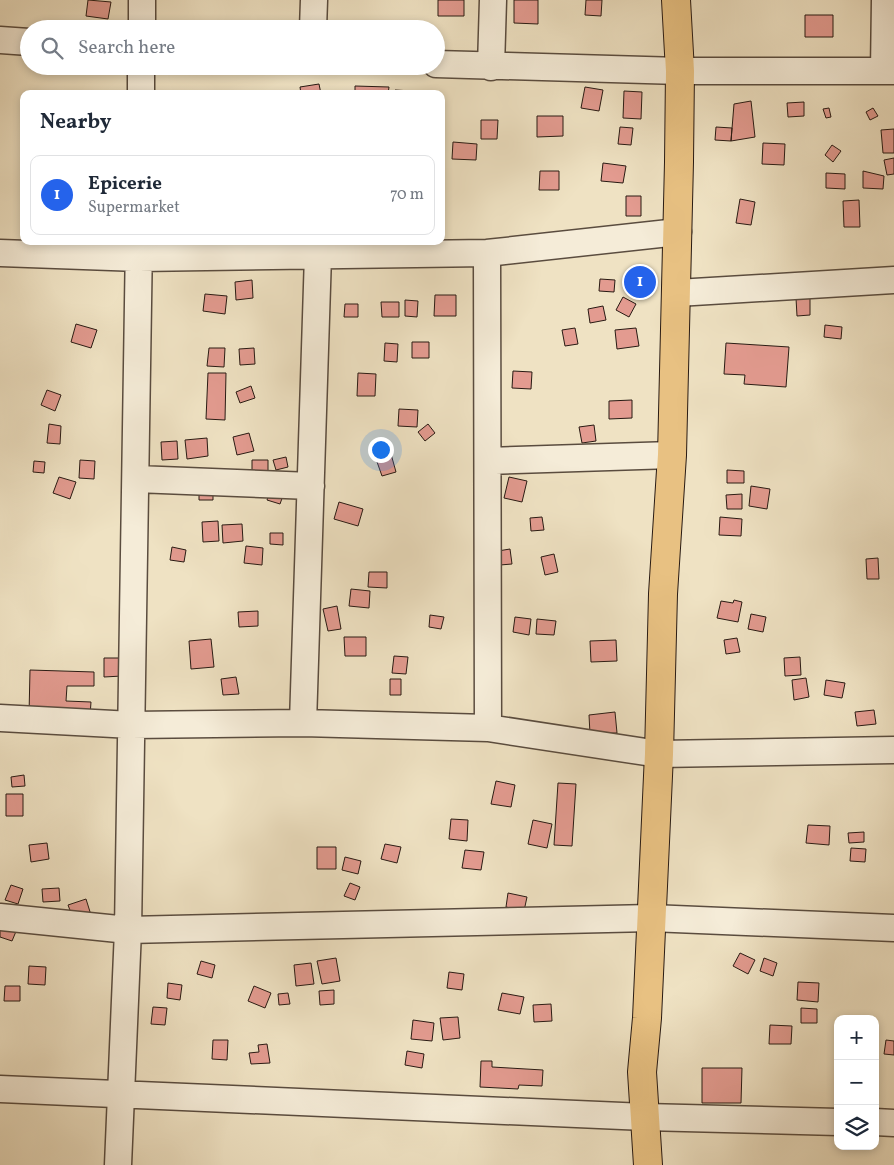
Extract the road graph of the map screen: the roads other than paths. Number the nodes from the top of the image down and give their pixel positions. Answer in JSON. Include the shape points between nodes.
{"nodes":[{"id":1,"x":142,"y":0,"type":"edge"},
{"id":2,"x":314,"y":0,"type":"edge"},
{"id":3,"x":493,"y":0,"type":"edge"},
{"id":4,"x":676,"y":0,"type":"edge"},
{"id":5,"x":885,"y":0,"type":"edge"},
{"id":6,"x":142,"y":20,"type":"edge"},
{"id":7,"x":313,"y":20,"type":"edge"},
{"id":8,"x":0,"y":40,"type":"edge"},
{"id":9,"x":20,"y":41,"type":"edge"},
{"id":10,"x":445,"y":64,"type":"edge"},
{"id":11,"x":491,"y":66,"type":"junction"},
{"id":12,"x":680,"y":71,"type":"junction"},
{"id":13,"x":889,"y":71,"type":"edge"},
{"id":14,"x":141,"y":75,"type":"edge"},
{"id":15,"x":141,"y":90,"type":"edge"},
{"id":16,"x":678,"y":232,"type":"junction"},
{"id":17,"x":139,"y":250,"type":"edge"},
{"id":18,"x":487,"y":252,"type":"junction"},
{"id":19,"x":0,"y":253,"type":"edge"},
{"id":20,"x":318,"y":255,"type":"junction"},
{"id":21,"x":894,"y":280,"type":"edge"},
{"id":22,"x":676,"y":293,"type":"junction"},
{"id":23,"x":672,"y":455,"type":"junction"},
{"id":24,"x":488,"y":461,"type":"junction"},
{"id":25,"x":136,"y":479,"type":"junction"},
{"id":26,"x":310,"y":486,"type":"junction"},
{"id":27,"x":0,"y":718,"type":"edge"},
{"id":28,"x":303,"y":723,"type":"junction"},
{"id":29,"x":132,"y":725,"type":"junction"},
{"id":30,"x":488,"y":728,"type":"junction"},
{"id":31,"x":894,"y":750,"type":"edge"},
{"id":32,"x":659,"y":754,"type":"junction"},
{"id":33,"x":0,"y":917,"type":"edge"},
{"id":34,"x":651,"y":918,"type":"junction"},
{"id":35,"x":894,"y":928,"type":"edge"},
{"id":36,"x":128,"y":930,"type":"junction"},
{"id":37,"x":0,"y":1089,"type":"edge"},
{"id":38,"x":120,"y":1093,"type":"junction"},
{"id":39,"x":645,"y":1117,"type":"junction"},
{"id":40,"x":834,"y":1122,"type":"edge"},
{"id":41,"x":879,"y":1122,"type":"edge"},
{"id":42,"x":894,"y":1123,"type":"edge"},
{"id":43,"x":118,"y":1165,"type":"edge"},
{"id":44,"x":648,"y":1165,"type":"edge"}],
"edges":[{"from":1,"to":6,"type":"street"},
{"from":2,"to":7,"type":"street"},
{"from":3,"to":11,"type":"street"},
{"from":4,"to":12,"type":"main road"},
{"from":5,"to":13,"type":"street"},
{"from":8,"to":9,"type":"street"},
{"from":10,"to":11,"type":"street"},
{"from":11,"to":12,"type":"street"},
{"from":12,"to":13,"type":"street"},
{"from":12,"to":16,"type":"main road"},
{"from":14,"to":15,"type":"street"},
{"from":16,"to":18,"type":"street"},
{"from":16,"to":22,"type":"main road"},
{"from":17,"to":19,"type":"street"},
{"from":17,"to":20,"type":"street"},
{"from":17,"to":25,"type":"street"},
{"from":18,"to":20,"type":"street"},
{"from":18,"to":24,"type":"street"},
{"from":20,"to":26,"type":"street"},
{"from":21,"to":22,"type":"street"},
{"from":22,"to":23,"type":"main road"},
{"from":23,"to":24,"type":"street"},
{"from":23,"to":32,"type":"main road","via":[[663,594]]},
{"from":24,"to":30,"type":"street"},
{"from":25,"to":26,"type":"street"},
{"from":25,"to":29,"type":"street"},
{"from":26,"to":28,"type":"street"},
{"from":27,"to":29,"type":"street"},
{"from":28,"to":29,"type":"street"},
{"from":28,"to":30,"type":"street"},
{"from":29,"to":36,"type":"street"},
{"from":30,"to":32,"type":"street"},
{"from":31,"to":32,"type":"street"},
{"from":32,"to":34,"type":"main road"},
{"from":33,"to":36,"type":"street"},
{"from":34,"to":35,"type":"street"},
{"from":34,"to":36,"type":"street"},
{"from":34,"to":39,"type":"main road","via":[[642,1072]]},
{"from":36,"to":38,"type":"street"},
{"from":37,"to":38,"type":"street"},
{"from":38,"to":39,"type":"street"},
{"from":38,"to":43,"type":"street"},
{"from":39,"to":40,"type":"street"},
{"from":39,"to":44,"type":"main road"},
{"from":41,"to":42,"type":"street"}]}
